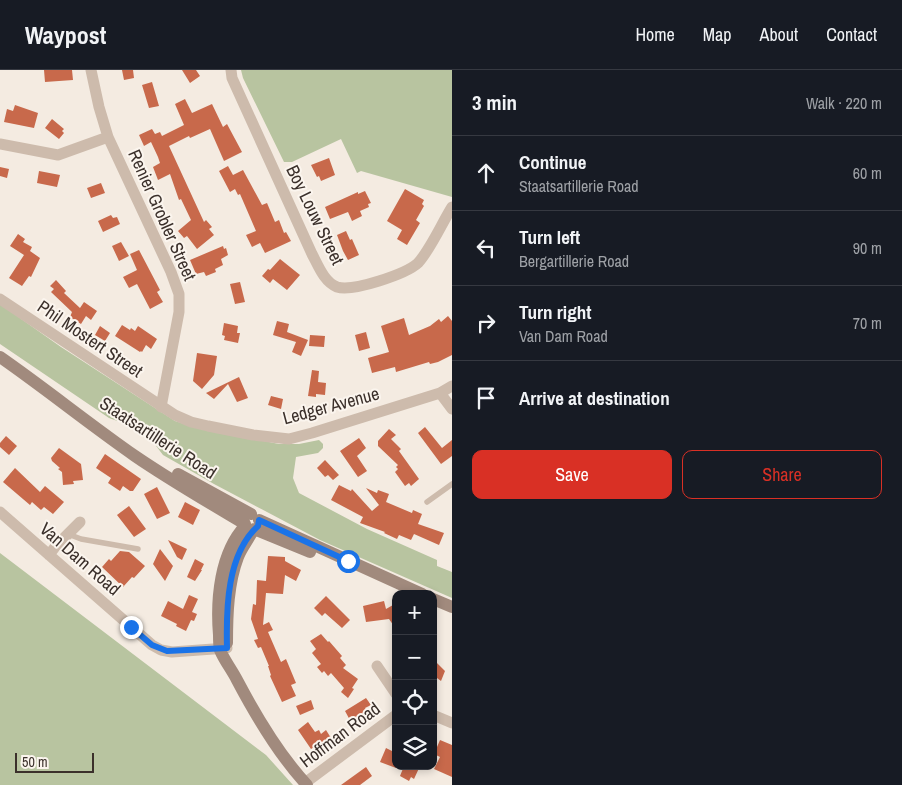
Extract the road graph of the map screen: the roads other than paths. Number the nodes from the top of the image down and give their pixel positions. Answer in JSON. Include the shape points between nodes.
{"nodes":[{"id":1,"x":91,"y":70,"type":"edge"},
{"id":2,"x":231,"y":70,"type":"edge"},
{"id":3,"x":108,"y":137,"type":"junction"},
{"id":4,"x":0,"y":144,"type":"edge"},
{"id":5,"x":452,"y":207,"type":"edge"},
{"id":6,"x":0,"y":300,"type":"edge"},
{"id":7,"x":0,"y":357,"type":"edge"},
{"id":8,"x":452,"y":386,"type":"edge"},
{"id":9,"x":440,"y":393,"type":"junction"},
{"id":10,"x":161,"y":407,"type":"junction"},
{"id":11,"x":452,"y":409,"type":"edge"},
{"id":12,"x":452,"y":484,"type":"edge"},
{"id":13,"x":427,"y":502,"type":"dead end"},
{"id":14,"x":0,"y":512,"type":"edge"},
{"id":15,"x":80,"y":522,"type":"dead end"},
{"id":16,"x":251,"y":524,"type":"junction"},
{"id":17,"x":68,"y":534,"type":"junction"},
{"id":18,"x":138,"y":549,"type":"dead end"},
{"id":19,"x":49,"y":555,"type":"junction"},
{"id":20,"x":398,"y":590,"type":"edge"},
{"id":21,"x":412,"y":590,"type":"edge"},
{"id":22,"x":437,"y":601,"type":"edge"},
{"id":23,"x":437,"y":607,"type":"edge"},
{"id":24,"x":452,"y":607,"type":"edge"},
{"id":25,"x":452,"y":613,"type":"edge"},
{"id":26,"x":224,"y":648,"type":"junction"},
{"id":27,"x":377,"y":666,"type":"dead end"},
{"id":28,"x":392,"y":688,"type":"edge"},
{"id":29,"x":437,"y":717,"type":"edge"},
{"id":30,"x":392,"y":718,"type":"edge"},
{"id":31,"x":452,"y":723,"type":"edge"},
{"id":32,"x":306,"y":784,"type":"edge"}],
"edges":[{"from":1,"to":3,"type":"street","name":"Renier Grobler Street"},
{"from":2,"to":5,"type":"street","name":"Boy Louw Street","via":[[312,254],[323,275],[337,287],[358,288],[408,270],[423,257]]},
{"from":3,"to":4,"type":"street","via":[[58,155]]},
{"from":3,"to":10,"type":"street","name":"Renier Grobler Street","via":[[179,294],[180,312]]},
{"from":6,"to":10,"type":"street","name":"Phil Mostert Street"},
{"from":7,"to":16,"type":"street","name":"Staatsartillerie Road","via":[[135,456],[190,492]]},
{"from":8,"to":9,"type":"street","name":"Ledger Avenue"},
{"from":9,"to":10,"type":"street","name":"Ledger Avenue","via":[[289,439],[254,436],[199,424]]},
{"from":9,"to":11,"type":"street"},
{"from":12,"to":13,"type":"lane"},
{"from":14,"to":19,"type":"street","name":"Van Dam Road"},
{"from":15,"to":17,"type":"street"},
{"from":16,"to":20,"type":"street","name":"Staatsartillerie Road"},
{"from":16,"to":21,"type":"street","name":"Staatsartillerie Road"},
{"from":16,"to":26,"type":"street","via":[[232,545],[222,579],[218,612]]},
{"from":17,"to":18,"type":"lane"},
{"from":17,"to":19,"type":"street"},
{"from":19,"to":26,"type":"street","name":"Van Dam Road","via":[[161,650]]},
{"from":22,"to":24,"type":"street"},
{"from":23,"to":25,"type":"street"},
{"from":26,"to":32,"type":"street","via":[[234,674],[262,724]]},
{"from":27,"to":28,"type":"street"},
{"from":29,"to":31,"type":"street"},
{"from":30,"to":32,"type":"street","name":"Hoffman Road"}]}
